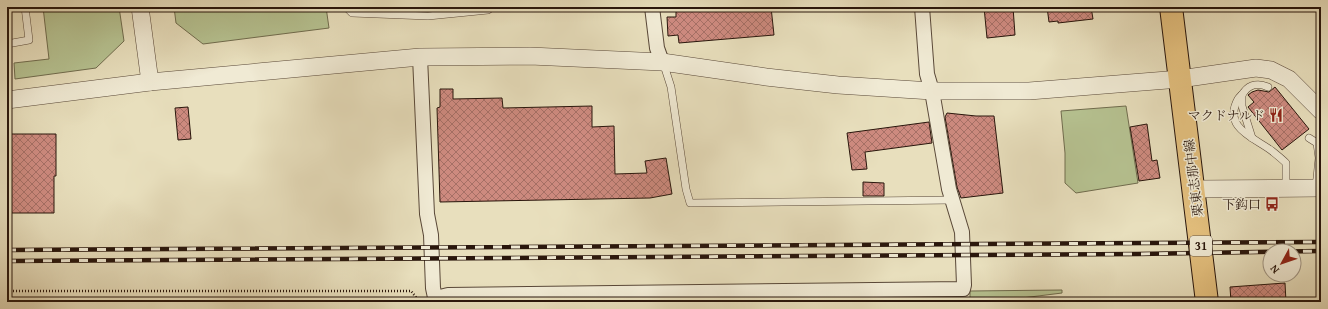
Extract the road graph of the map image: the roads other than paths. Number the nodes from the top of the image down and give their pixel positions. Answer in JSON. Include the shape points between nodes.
{"nodes":[{"id":1,"x":25,"y":7,"type":"edge"},
{"id":2,"x":140,"y":7,"type":"edge"},
{"id":3,"x":346,"y":7,"type":"edge"},
{"id":4,"x":492,"y":7,"type":"edge"},
{"id":5,"x":652,"y":7,"type":"edge"},
{"id":6,"x":922,"y":7,"type":"edge"},
{"id":7,"x":1171,"y":7,"type":"edge"},
{"id":8,"x":7,"y":44,"type":"edge"},
{"id":9,"x":420,"y":57,"type":"junction"},
{"id":10,"x":662,"y":62,"type":"junction"},
{"id":11,"x":1180,"y":79,"type":"junction"},
{"id":12,"x":150,"y":82,"type":"junction"},
{"id":13,"x":1268,"y":87,"type":"dead end"},
{"id":14,"x":932,"y":91,"type":"junction"},
{"id":15,"x":1242,"y":95,"type":"junction"},
{"id":16,"x":7,"y":100,"type":"edge"},
{"id":17,"x":1321,"y":111,"type":"edge"},
{"id":18,"x":1252,"y":138,"type":"junction"},
{"id":19,"x":1309,"y":138,"type":"dead end"},
{"id":20,"x":1286,"y":188,"type":"junction"},
{"id":21,"x":1319,"y":188,"type":"edge"},
{"id":22,"x":1194,"y":189,"type":"junction"},
{"id":23,"x":952,"y":200,"type":"junction"},
{"id":24,"x":436,"y":300,"type":"edge"},
{"id":25,"x":1208,"y":302,"type":"edge"}],
"edges":[{"from":1,"to":8,"type":"lane","via":[[29,40]]},
{"from":2,"to":12,"type":"street"},
{"from":3,"to":4,"type":"lane","via":[[352,13],[428,16],[488,10]]},
{"from":5,"to":10,"type":"street","via":[[657,48]]},
{"from":6,"to":14,"type":"street","via":[[927,74]]},
{"from":7,"to":11,"type":"main road","name":"栗東志那中線","number":"31"},
{"from":9,"to":10,"type":"street","via":[[530,56]]},
{"from":9,"to":12,"type":"street"},
{"from":9,"to":24,"type":"street","via":[[427,214]]},
{"from":10,"to":14,"type":"street","via":[[838,85]]},
{"from":10,"to":23,"type":"lane","via":[[671,87],[690,203]]},
{"from":11,"to":14,"type":"street","via":[[1029,91]]},
{"from":11,"to":17,"type":"street","via":[[1256,68],[1271,70],[1289,79]]},
{"from":11,"to":22,"type":"main road","name":"栗東志那中線","number":"31"},
{"from":12,"to":16,"type":"street"},
{"from":13,"to":15,"type":"lane","via":[[1252,85]]},
{"from":14,"to":23,"type":"street"},
{"from":15,"to":18,"type":"lane","via":[[1242,106]]},
{"from":15,"to":18,"type":"lane","via":[[1238,98],[1234,111],[1235,124]]},
{"from":18,"to":20,"type":"lane","via":[[1286,163]]},
{"from":19,"to":21,"type":"lane","via":[[1318,143]]},
{"from":20,"to":21,"type":"street"},
{"from":20,"to":22,"type":"street"},
{"from":22,"to":25,"type":"main road","name":"栗東志那中線","number":"31"},
{"from":23,"to":24,"type":"street","via":[[962,232],[963,289],[448,295]]}]}
